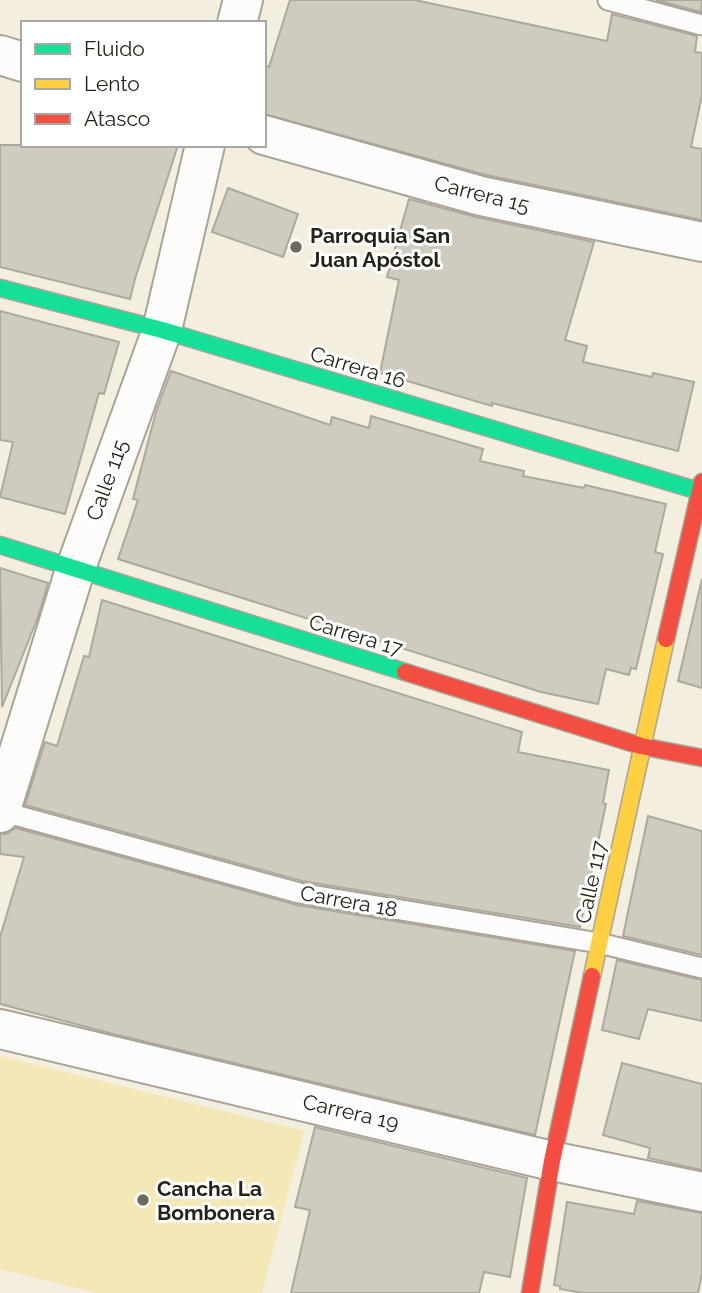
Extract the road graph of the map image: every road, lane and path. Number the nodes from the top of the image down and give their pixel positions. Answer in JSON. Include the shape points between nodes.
{"nodes":[{"id":1,"x":243,"y":0,"type":"edge"},
{"id":2,"x":608,"y":0,"type":"edge"},
{"id":3,"x":238,"y":21,"type":"edge"},
{"id":4,"x":702,"y":25,"type":"edge"},
{"id":5,"x":0,"y":55,"type":"edge"},
{"id":6,"x":21,"y":61,"type":"edge"},
{"id":7,"x":266,"y":136,"type":"edge"},
{"id":8,"x":205,"y":147,"type":"edge"},
{"id":9,"x":702,"y":242,"type":"edge"},
{"id":10,"x":0,"y":288,"type":"edge"},
{"id":11,"x":162,"y":330,"type":"junction"},
{"id":12,"x":701,"y":488,"type":"edge"},
{"id":13,"x":0,"y":545,"type":"edge"},
{"id":14,"x":75,"y":570,"type":"junction"},
{"id":15,"x":640,"y":746,"type":"junction"},
{"id":16,"x":702,"y":758,"type":"edge"},
{"id":17,"x":6,"y":774,"type":"edge"},
{"id":18,"x":0,"y":812,"type":"edge"},
{"id":19,"x":599,"y":943,"type":"junction"},
{"id":20,"x":702,"y":968,"type":"edge"},
{"id":21,"x":0,"y":1029,"type":"edge"},
{"id":22,"x":552,"y":1161,"type":"junction"},
{"id":23,"x":702,"y":1192,"type":"edge"},
{"id":24,"x":530,"y":1293,"type":"edge"}],
"edges":[{"from":1,"to":3,"type":"street"},
{"from":2,"to":4,"type":"lane"},
{"from":5,"to":6,"type":"street"},
{"from":7,"to":9,"type":"street","name":"Carrera 15","via":[[481,196]]},
{"from":8,"to":11,"type":"street","name":"Calle 115"},
{"from":10,"to":11,"type":"street","name":"Carrera 16"},
{"from":11,"to":12,"type":"street","name":"Carrera 16"},
{"from":11,"to":14,"type":"street","name":"Calle 115"},
{"from":12,"to":15,"type":"street","name":"Calle 117"},
{"from":13,"to":14,"type":"street","name":"Carrera 17"},
{"from":14,"to":15,"type":"street","name":"Carrera 17"},
{"from":14,"to":17,"type":"street","name":"Calle 115"},
{"from":15,"to":16,"type":"street","name":"Carrera 17"},
{"from":15,"to":19,"type":"street","name":"Calle 117"},
{"from":17,"to":18,"type":"street","name":"Calle 115"},
{"from":18,"to":19,"type":"lane","name":"Carrera 18","via":[[299,893]]},
{"from":19,"to":20,"type":"lane","name":"Carrera 18"},
{"from":19,"to":22,"type":"street","name":"Calle 117"},
{"from":21,"to":22,"type":"street","name":"Carrera 19"},
{"from":22,"to":23,"type":"street","name":"Carrera 19"},
{"from":22,"to":24,"type":"street","name":"Calle 117"}]}
